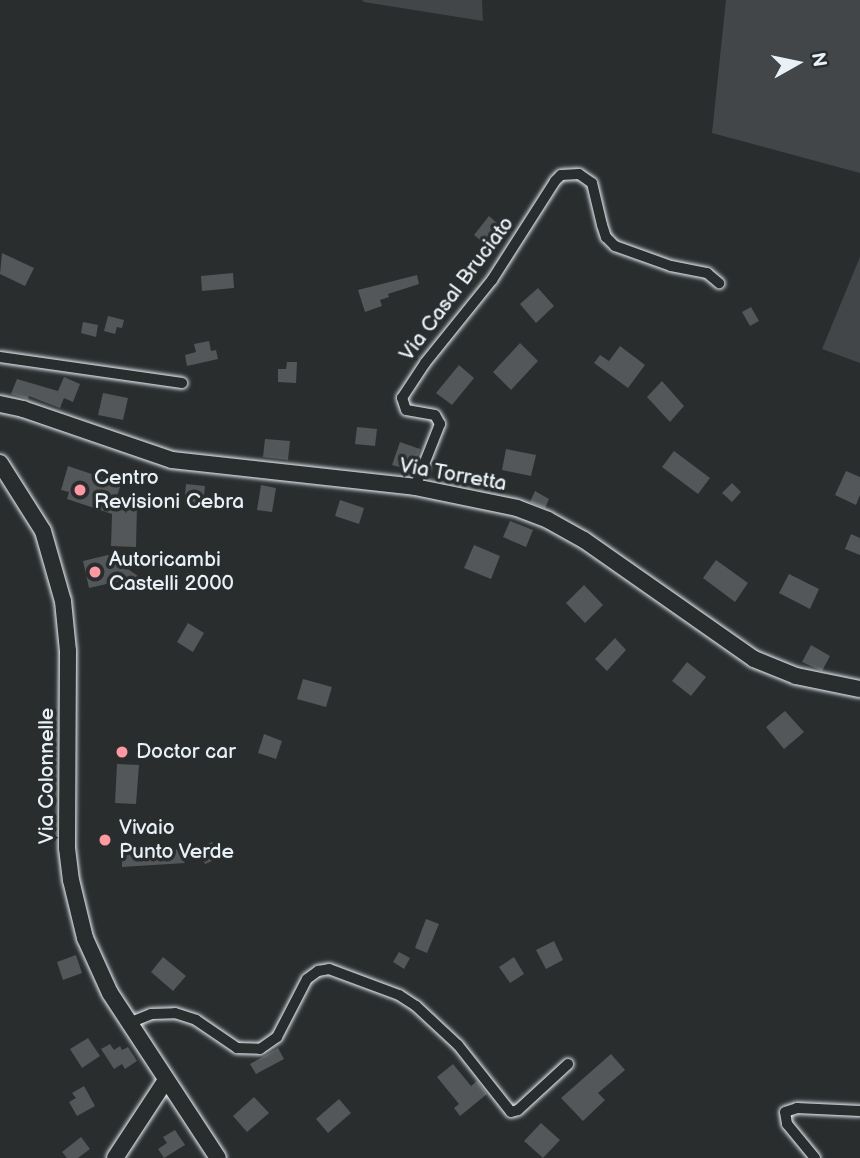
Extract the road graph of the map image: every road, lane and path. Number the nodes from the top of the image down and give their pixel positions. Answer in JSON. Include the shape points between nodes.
{"nodes":[{"id":1,"x":719,"y":284,"type":"dead end"},
{"id":2,"x":0,"y":357,"type":"edge"},
{"id":3,"x":182,"y":383,"type":"dead end"},
{"id":4,"x":0,"y":404,"type":"edge"},
{"id":5,"x":0,"y":463,"type":"edge"},
{"id":6,"x":415,"y":487,"type":"junction"},
{"id":7,"x":860,"y":689,"type":"edge"},
{"id":8,"x":129,"y":1023,"type":"junction"},
{"id":9,"x":568,"y":1064,"type":"dead end"},
{"id":10,"x":166,"y":1080,"type":"junction"},
{"id":11,"x":860,"y":1111,"type":"edge"},
{"id":12,"x":115,"y":1158,"type":"edge"},
{"id":13,"x":218,"y":1158,"type":"edge"},
{"id":14,"x":814,"y":1158,"type":"edge"}],
"edges":[{"from":1,"to":6,"type":"street","name":"Via Casal Bruciato","via":[[707,274],[615,246],[606,237],[592,183],[579,174],[561,175],[492,280],[402,398],[406,410],[435,415],[440,424]]},
{"from":2,"to":3,"type":"street"},
{"from":4,"to":6,"type":"street","name":"Via Torretta","via":[[190,463]]},
{"from":5,"to":8,"type":"street","name":"Via Colonnelle","via":[[43,531],[58,578],[68,651],[66,814],[71,880],[92,958]]},
{"from":6,"to":7,"type":"street","name":"Via Torretta","via":[[499,503],[548,520],[754,659],[807,679]]},
{"from":8,"to":9,"type":"street","via":[[151,1014],[175,1013],[196,1020],[237,1048],[260,1049],[276,1039],[310,976],[329,970],[416,1006],[458,1045],[511,1112]]},
{"from":8,"to":10,"type":"street","name":"Via Colonnelle"},
{"from":10,"to":12,"type":"street"},
{"from":10,"to":13,"type":"street","name":"Via Colonnelle"},
{"from":11,"to":14,"type":"street","via":[[785,1111],[787,1124]]}]}
